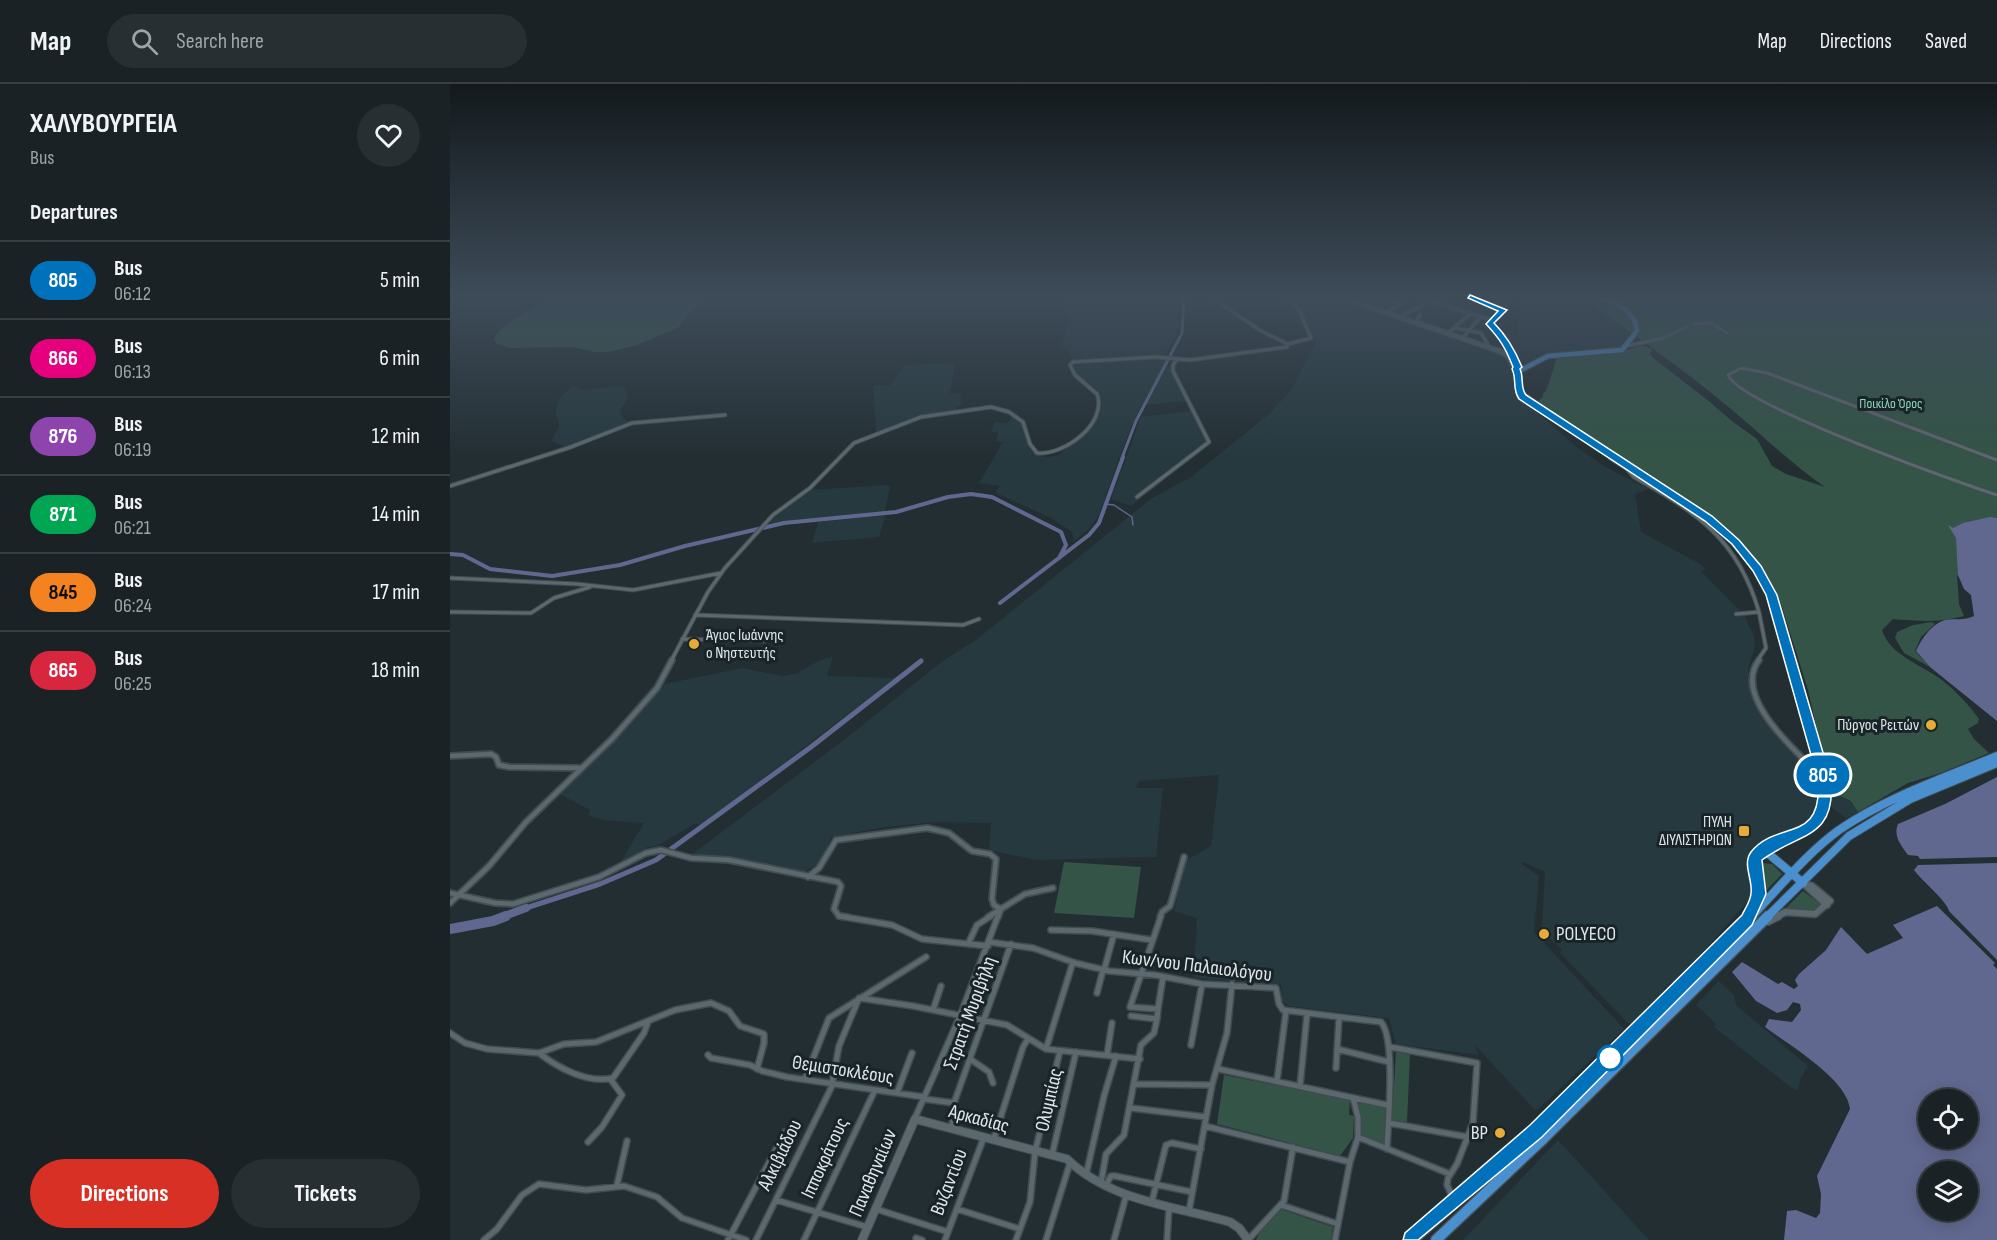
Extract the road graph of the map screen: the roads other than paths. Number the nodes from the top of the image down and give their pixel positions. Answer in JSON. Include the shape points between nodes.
{"nodes":[{"id":1,"x":1254,"y":351,"type":"edge"},
{"id":2,"x":1499,"y":351,"type":"edge"},
{"id":3,"x":1510,"y":351,"type":"edge"},
{"id":4,"x":1617,"y":351,"type":"edge"},
{"id":5,"x":1177,"y":359,"type":"junction"},
{"id":6,"x":1517,"y":371,"type":"junction"},
{"id":7,"x":725,"y":415,"type":"dead end"},
{"id":8,"x":1997,"y":460,"type":"edge"},
{"id":9,"x":1625,"y":465,"type":"junction"},
{"id":10,"x":450,"y":486,"type":"edge"},
{"id":11,"x":1997,"y":495,"type":"edge"},
{"id":12,"x":1137,"y":497,"type":"dead end"},
{"id":13,"x":721,"y":573,"type":"junction"},
{"id":14,"x":450,"y":578,"type":"edge"},
{"id":15,"x":593,"y":586,"type":"junction"},
{"id":16,"x":450,"y":612,"type":"edge"},
{"id":17,"x":1759,"y":612,"type":"junction"},
{"id":18,"x":1736,"y":614,"type":"dead end"},
{"id":19,"x":695,"y":615,"type":"junction"},
{"id":20,"x":979,"y":619,"type":"dead end"},
{"id":21,"x":682,"y":639,"type":"junction"},
{"id":22,"x":766,"y":641,"type":"dead end"},
{"id":23,"x":450,"y":756,"type":"edge"},
{"id":24,"x":1997,"y":756,"type":"edge"},
{"id":25,"x":1997,"y":763,"type":"edge"},
{"id":26,"x":582,"y":768,"type":"junction"},
{"id":27,"x":1825,"y":780,"type":"junction"},
{"id":28,"x":1763,"y":849,"type":"junction"},
{"id":29,"x":1184,"y":857,"type":"dead end"},
{"id":30,"x":1792,"y":874,"type":"junction"},
{"id":31,"x":808,"y":877,"type":"junction"},
{"id":32,"x":1803,"y":883,"type":"junction"},
{"id":33,"x":1053,"y":888,"type":"dead end"},
{"id":34,"x":450,"y":892,"type":"edge"},
{"id":35,"x":459,"y":896,"type":"junction"},
{"id":36,"x":450,"y":903,"type":"edge"},
{"id":37,"x":1001,"y":909,"type":"junction"},
{"id":38,"x":1747,"y":920,"type":"junction"},
{"id":39,"x":1760,"y":925,"type":"junction"},
{"id":40,"x":1051,"y":930,"type":"dead end"},
{"id":41,"x":1114,"y":934,"type":"junction"},
{"id":42,"x":1152,"y":940,"type":"junction"},
{"id":43,"x":968,"y":944,"type":"junction"},
{"id":44,"x":988,"y":944,"type":"junction"},
{"id":45,"x":1011,"y":944,"type":"junction"},
{"id":46,"x":926,"y":957,"type":"dead end"},
{"id":47,"x":1073,"y":962,"type":"junction"},
{"id":48,"x":1104,"y":970,"type":"junction"},
{"id":49,"x":1140,"y":973,"type":"junction"},
{"id":50,"x":1163,"y":977,"type":"junction"},
{"id":51,"x":1202,"y":984,"type":"junction"},
{"id":52,"x":1232,"y":984,"type":"junction"},
{"id":53,"x":940,"y":986,"type":"dead end"},
{"id":54,"x":1097,"y":993,"type":"dead end"},
{"id":55,"x":859,"y":999,"type":"junction"},
{"id":56,"x":1158,"y":1009,"type":"junction"},
{"id":57,"x":933,"y":1010,"type":"junction"},
{"id":58,"x":1286,"y":1011,"type":"junction"},
{"id":59,"x":1307,"y":1014,"type":"junction"},
{"id":60,"x":960,"y":1016,"type":"junction"},
{"id":61,"x":1131,"y":1016,"type":"dead end"},
{"id":62,"x":1339,"y":1018,"type":"junction"},
{"id":63,"x":1157,"y":1019,"type":"junction"},
{"id":64,"x":984,"y":1020,"type":"junction"},
{"id":65,"x":648,"y":1022,"type":"junction"},
{"id":66,"x":1112,"y":1023,"type":"dead end"},
{"id":67,"x":450,"y":1033,"type":"edge"},
{"id":68,"x":1028,"y":1039,"type":"junction"},
{"id":69,"x":1191,"y":1045,"type":"dead end"},
{"id":70,"x":1390,"y":1047,"type":"junction"},
{"id":71,"x":1046,"y":1049,"type":"junction"},
{"id":72,"x":1337,"y":1049,"type":"junction"},
{"id":73,"x":1060,"y":1051,"type":"junction"},
{"id":74,"x":1076,"y":1052,"type":"junction"},
{"id":75,"x":539,"y":1053,"type":"junction"},
{"id":76,"x":912,"y":1053,"type":"dead end"},
{"id":77,"x":708,"y":1055,"type":"dead end"},
{"id":78,"x":1107,"y":1055,"type":"junction"},
{"id":79,"x":1116,"y":1056,"type":"junction"},
{"id":80,"x":970,"y":1059,"type":"junction"},
{"id":81,"x":1140,"y":1059,"type":"junction"},
{"id":82,"x":1389,"y":1062,"type":"junction"},
{"id":83,"x":1336,"y":1068,"type":"dead end"},
{"id":84,"x":757,"y":1069,"type":"junction"},
{"id":85,"x":1218,"y":1069,"type":"junction"},
{"id":86,"x":610,"y":1080,"type":"junction"},
{"id":87,"x":805,"y":1080,"type":"junction"},
{"id":88,"x":1277,"y":1082,"type":"junction"},
{"id":89,"x":993,"y":1083,"type":"dead end"},
{"id":90,"x":832,"y":1084,"type":"junction"},
{"id":91,"x":1135,"y":1084,"type":"junction"},
{"id":92,"x":1212,"y":1085,"type":"junction"},
{"id":93,"x":1300,"y":1086,"type":"junction"},
{"id":94,"x":875,"y":1090,"type":"junction"},
{"id":95,"x":897,"y":1093,"type":"junction"},
{"id":96,"x":924,"y":1098,"type":"junction"},
{"id":97,"x":1353,"y":1098,"type":"junction"},
{"id":98,"x":954,"y":1103,"type":"junction"},
{"id":99,"x":1387,"y":1105,"type":"junction"},
{"id":100,"x":1131,"y":1108,"type":"junction"},
{"id":101,"x":1206,"y":1117,"type":"junction"},
{"id":102,"x":915,"y":1119,"type":"junction"},
{"id":103,"x":1389,"y":1123,"type":"junction"},
{"id":104,"x":1205,"y":1126,"type":"junction"},
{"id":105,"x":952,"y":1128,"type":"junction"},
{"id":106,"x":785,"y":1132,"type":"dead end"},
{"id":107,"x":984,"y":1136,"type":"junction"},
{"id":108,"x":1358,"y":1137,"type":"junction"},
{"id":109,"x":1468,"y":1137,"type":"junction"},
{"id":110,"x":994,"y":1138,"type":"junction"},
{"id":111,"x":627,"y":1141,"type":"dead end"},
{"id":112,"x":588,"y":1142,"type":"dead end"},
{"id":113,"x":1293,"y":1147,"type":"junction"},
{"id":114,"x":1201,"y":1149,"type":"junction"},
{"id":115,"x":1387,"y":1149,"type":"junction"},
{"id":116,"x":1035,"y":1152,"type":"junction"},
{"id":117,"x":1052,"y":1156,"type":"junction"},
{"id":118,"x":1350,"y":1162,"type":"junction"},
{"id":119,"x":1070,"y":1163,"type":"junction"},
{"id":120,"x":1449,"y":1174,"type":"junction"},
{"id":121,"x":1086,"y":1176,"type":"junction"},
{"id":122,"x":1103,"y":1184,"type":"junction"},
{"id":123,"x":1155,"y":1184,"type":"junction"},
{"id":124,"x":617,"y":1185,"type":"junction"},
{"id":125,"x":1192,"y":1192,"type":"junction"},
{"id":126,"x":1126,"y":1196,"type":"junction"},
{"id":127,"x":776,"y":1200,"type":"junction"},
{"id":128,"x":1152,"y":1202,"type":"junction"},
{"id":129,"x":1455,"y":1203,"type":"junction"},
{"id":130,"x":1281,"y":1205,"type":"junction"},
{"id":131,"x":1169,"y":1206,"type":"junction"},
{"id":132,"x":876,"y":1209,"type":"junction"},
{"id":133,"x":957,"y":1209,"type":"junction"},
{"id":134,"x":1189,"y":1211,"type":"junction"},
{"id":135,"x":818,"y":1212,"type":"junction"},
{"id":136,"x":1338,"y":1224,"type":"junction"},
{"id":137,"x":868,"y":1227,"type":"junction"},
{"id":138,"x":1020,"y":1229,"type":"junction"},
{"id":139,"x":948,"y":1232,"type":"junction"},
{"id":140,"x":730,"y":1237,"type":"edge"},
{"id":141,"x":484,"y":1240,"type":"edge"},
{"id":142,"x":746,"y":1240,"type":"edge"},
{"id":143,"x":756,"y":1240,"type":"edge"},
{"id":144,"x":804,"y":1240,"type":"edge"},
{"id":145,"x":862,"y":1240,"type":"edge"},
{"id":146,"x":945,"y":1240,"type":"edge"},
{"id":147,"x":1016,"y":1240,"type":"edge"},
{"id":148,"x":1046,"y":1240,"type":"edge"},
{"id":149,"x":1114,"y":1240,"type":"edge"},
{"id":150,"x":1167,"y":1240,"type":"edge"},
{"id":151,"x":1248,"y":1240,"type":"edge"},
{"id":152,"x":1335,"y":1240,"type":"edge"},
{"id":153,"x":1412,"y":1240,"type":"edge"},
{"id":154,"x":1436,"y":1240,"type":"edge"}],
"edges":[{"from":1,"to":5,"type":"street"},
{"from":2,"to":6,"type":"main road","via":[[1506,354]]},
{"from":3,"to":6,"type":"street"},
{"from":4,"to":6,"type":"highway","via":[[1544,357]]},
{"from":5,"to":12,"type":"street","via":[[1173,371],[1209,442]]},
{"from":5,"to":13,"type":"street","via":[[1072,362],[1073,375],[1095,391],[1100,408],[1081,434],[1053,454],[1037,453],[1023,422],[1002,409],[985,407],[921,417],[854,443],[810,488],[773,515]]},
{"from":6,"to":9,"type":"highway","via":[[1522,397]]},
{"from":7,"to":10,"type":"street","via":[[632,423]]},
{"from":8,"to":11,"type":"street","via":[[1762,372],[1741,368],[1728,375],[1749,394],[1856,443],[1946,480]]},
{"from":9,"to":17,"type":"street","via":[[1634,477],[1698,517],[1719,535],[1747,577]]},
{"from":9,"to":27,"type":"highway","via":[[1709,519],[1757,569],[1772,595]]},
{"from":13,"to":15,"type":"street","via":[[641,589]]},
{"from":13,"to":19,"type":"street"},
{"from":14,"to":15,"type":"street"},
{"from":15,"to":16,"type":"street","via":[[554,598],[531,613]]},
{"from":17,"to":18,"type":"street"},
{"from":17,"to":27,"type":"street","via":[[1766,648],[1752,672],[1756,694],[1777,732]]},
{"from":19,"to":20,"type":"street","via":[[963,625]]},
{"from":19,"to":21,"type":"street"},
{"from":21,"to":22,"type":"street"},
{"from":21,"to":26,"type":"street","via":[[657,688]]},
{"from":23,"to":26,"type":"street","via":[[491,754],[499,765],[509,767]]},
{"from":24,"to":30,"type":"highway","via":[[1861,815]]},
{"from":25,"to":32,"type":"highway","via":[[1876,818],[1850,836]]},
{"from":26,"to":35,"type":"street"},
{"from":27,"to":28,"type":"highway","via":[[1826,801],[1815,824]]},
{"from":28,"to":30,"type":"highway"},
{"from":28,"to":38,"type":"highway","via":[[1755,859],[1759,894]]},
{"from":29,"to":42,"type":"street","via":[[1170,906],[1162,912]]},
{"from":30,"to":32,"type":"highway"},
{"from":30,"to":38,"type":"highway"},
{"from":31,"to":35,"type":"street","via":[[744,862],[698,859],[661,850],[646,853],[599,877],[513,904]]},
{"from":31,"to":37,"type":"street","via":[[822,864],[836,840],[927,828],[950,833],[972,851],[995,858],[992,899]]},
{"from":31,"to":43,"type":"street","name":"Κων/νου Παλαιολόγου","via":[[840,883],[834,908],[837,915],[890,924],[922,939]]},
{"from":32,"to":39,"type":"highway"},
{"from":32,"to":39,"type":"street","via":[[1828,903],[1815,914],[1786,912]]},
{"from":33,"to":37,"type":"street","via":[[1025,894]]},
{"from":34,"to":35,"type":"street"},
{"from":35,"to":36,"type":"street"},
{"from":37,"to":43,"type":"street","via":[[977,925]]},
{"from":37,"to":44,"type":"street"},
{"from":38,"to":129,"type":"highway","via":[[1536,1131]]},
{"from":39,"to":154,"type":"highway"},
{"from":40,"to":41,"type":"street"},
{"from":41,"to":42,"type":"street"},
{"from":41,"to":48,"type":"street"},
{"from":42,"to":49,"type":"street"},
{"from":43,"to":44,"type":"street","name":"Κων/νου Παλαιολόγου"},
{"from":44,"to":45,"type":"street","name":"Κων/νου Παλαιολόγου"},
{"from":44,"to":60,"type":"street"},
{"from":45,"to":47,"type":"street","name":"Κων/νου Παλαιολόγου"},
{"from":45,"to":64,"type":"street","name":"Στρατή Μυριβήλη"},
{"from":46,"to":55,"type":"street"},
{"from":47,"to":48,"type":"street","name":"Κων/νου Παλαιολόγου"},
{"from":47,"to":71,"type":"street"},
{"from":48,"to":49,"type":"street","name":"Κων/νου Παλαιολόγου"},
{"from":48,"to":54,"type":"street"},
{"from":49,"to":50,"type":"street","name":"Κων/νου Παλαιολόγου"},
{"from":49,"to":56,"type":"street","via":[[1130,1007]]},
{"from":50,"to":51,"type":"street","name":"Κων/νου Παλαιολόγου"},
{"from":50,"to":56,"type":"street"},
{"from":51,"to":52,"type":"street","name":"Κων/νου Παλαιολόγου"},
{"from":51,"to":69,"type":"street"},
{"from":52,"to":58,"type":"street","name":"Κων/νου Παλαιολόγου","via":[[1276,988],[1280,1007]]},
{"from":52,"to":85,"type":"street"},
{"from":53,"to":57,"type":"street"},
{"from":55,"to":57,"type":"street"},
{"from":55,"to":87,"type":"street","via":[[828,1019]]},
{"from":55,"to":90,"type":"street","name":"Αλκιβιάδου","via":[[839,1047]]},
{"from":56,"to":63,"type":"street"},
{"from":57,"to":60,"type":"street"},
{"from":58,"to":59,"type":"street"},
{"from":58,"to":88,"type":"street"},
{"from":59,"to":62,"type":"street"},
{"from":59,"to":93,"type":"street"},
{"from":60,"to":64,"type":"street"},
{"from":60,"to":96,"type":"street"},
{"from":61,"to":63,"type":"street"},
{"from":62,"to":70,"type":"street","via":[[1381,1022]]},
{"from":62,"to":72,"type":"street"},
{"from":63,"to":81,"type":"street","via":[[1154,1033],[1141,1045]]},
{"from":64,"to":68,"type":"street","via":[[1019,1030]]},
{"from":64,"to":80,"type":"street","name":"Στρατή Μυριβήλη"},
{"from":65,"to":75,"type":"street","via":[[596,1042],[564,1044]]},
{"from":65,"to":84,"type":"street","via":[[697,1004],[725,1008],[738,1026],[764,1034]]},
{"from":65,"to":86,"type":"street"},
{"from":66,"to":78,"type":"street"},
{"from":67,"to":75,"type":"street","via":[[465,1043],[487,1049]]},
{"from":68,"to":71,"type":"street"},
{"from":68,"to":110,"type":"street"},
{"from":70,"to":82,"type":"street"},
{"from":70,"to":109,"type":"street","via":[[1477,1063],[1475,1110]]},
{"from":71,"to":73,"type":"street"},
{"from":72,"to":82,"type":"street"},
{"from":72,"to":83,"type":"street"},
{"from":73,"to":74,"type":"street"},
{"from":73,"to":116,"type":"street"},
{"from":74,"to":78,"type":"street"},
{"from":74,"to":117,"type":"street","name":"Ολυμπίας"},
{"from":75,"to":86,"type":"street","via":[[550,1063],[594,1079]]},
{"from":76,"to":95,"type":"street"},
{"from":77,"to":84,"type":"street","name":"Θεμιστοκλέους"},
{"from":78,"to":79,"type":"street"},
{"from":79,"to":81,"type":"street"},
{"from":79,"to":121,"type":"street"},
{"from":80,"to":89,"type":"street","via":[[989,1072]]},
{"from":80,"to":98,"type":"street","name":"Στρατή Μυριβήλη"},
{"from":81,"to":91,"type":"street"},
{"from":82,"to":99,"type":"street"},
{"from":84,"to":87,"type":"street","name":"Θεμιστοκλέους"},
{"from":85,"to":88,"type":"street"},
{"from":85,"to":92,"type":"street"},
{"from":86,"to":112,"type":"street","via":[[622,1095]]},
{"from":87,"to":90,"type":"street","name":"Θεμιστοκλέους"},
{"from":88,"to":93,"type":"street"},
{"from":90,"to":94,"type":"street","name":"Θεμιστοκλέους"},
{"from":90,"to":127,"type":"street","name":"Αλκιβιάδου"},
{"from":91,"to":92,"type":"street"},
{"from":91,"to":100,"type":"street"},
{"from":92,"to":101,"type":"street"},
{"from":93,"to":97,"type":"street"},
{"from":94,"to":95,"type":"street","name":"Θεμιστοκλέους"},
{"from":94,"to":135,"type":"street","name":"Ιπποκράτους"},
{"from":95,"to":96,"type":"street","name":"Θεμιστοκλέους"},
{"from":96,"to":98,"type":"street","name":"Θεμιστοκλέους"},
{"from":96,"to":102,"type":"street"},
{"from":97,"to":99,"type":"street"},
{"from":97,"to":108,"type":"street"},
{"from":98,"to":105,"type":"street","name":"Στρατή Μυριβήλη"},
{"from":99,"to":103,"type":"street"},
{"from":100,"to":101,"type":"street"},
{"from":100,"to":122,"type":"street","via":[[1124,1136],[1104,1158]]},
{"from":101,"to":104,"type":"street"},
{"from":102,"to":105,"type":"street","name":"Αρκαδίας"},
{"from":102,"to":132,"type":"street","name":"Παναθηναίων"},
{"from":103,"to":109,"type":"street"},
{"from":103,"to":115,"type":"street"},
{"from":104,"to":113,"type":"street"},
{"from":104,"to":114,"type":"street"},
{"from":105,"to":107,"type":"street","name":"Αρκαδίας"},
{"from":106,"to":140,"type":"street"},
{"from":107,"to":110,"type":"street","name":"Αρκαδίας"},
{"from":107,"to":133,"type":"street","name":"Βυζαντίου"},
{"from":108,"to":115,"type":"street"},
{"from":108,"to":118,"type":"street"},
{"from":109,"to":120,"type":"street"},
{"from":110,"to":116,"type":"street","name":"Αρκαδίας"},
{"from":111,"to":124,"type":"street"},
{"from":113,"to":118,"type":"street"},
{"from":113,"to":130,"type":"street"},
{"from":114,"to":123,"type":"street","via":[[1166,1145]]},
{"from":114,"to":125,"type":"street"},
{"from":115,"to":120,"type":"street"},
{"from":116,"to":117,"type":"street","name":"Αρκαδίας"},
{"from":116,"to":138,"type":"street","via":[[1030,1202]]},
{"from":117,"to":119,"type":"street","name":"Αρκαδίας"},
{"from":118,"to":136,"type":"street"},
{"from":119,"to":121,"type":"street","name":"Αρκαδίας"},
{"from":119,"to":148,"type":"street"},
{"from":120,"to":129,"type":"street","via":[[1447,1185]]},
{"from":121,"to":122,"type":"street","name":"Αρκαδίας"},
{"from":122,"to":123,"type":"street","via":[[1115,1176]]},
{"from":122,"to":126,"type":"street","name":"Αρκαδίας"},
{"from":123,"to":125,"type":"street"},
{"from":123,"to":128,"type":"street"},
{"from":124,"to":140,"type":"street","via":[[657,1197],[682,1218]]},
{"from":124,"to":141,"type":"street","via":[[586,1190],[533,1186]]},
{"from":125,"to":134,"type":"street"},
{"from":126,"to":128,"type":"street","name":"Αρκαδίας"},
{"from":126,"to":149,"type":"street"},
{"from":127,"to":135,"type":"street"},
{"from":127,"to":143,"type":"street","name":"Αλκιβιάδου"},
{"from":128,"to":131,"type":"street","name":"Αρκαδίας"},
{"from":129,"to":153,"type":"highway"},
{"from":130,"to":136,"type":"street"},
{"from":130,"to":151,"type":"street"},
{"from":131,"to":134,"type":"street","name":"Αρκαδίας"},
{"from":131,"to":150,"type":"street"},
{"from":132,"to":137,"type":"street","name":"Παναθηναίων"},
{"from":132,"to":139,"type":"street"},
{"from":133,"to":138,"type":"street"},
{"from":133,"to":139,"type":"street","name":"Βυζαντίου"},
{"from":134,"to":151,"type":"street","name":"Αρκαδίας","via":[[1234,1224]]},
{"from":135,"to":137,"type":"street"},
{"from":135,"to":144,"type":"street","name":"Ιπποκράτους"},
{"from":136,"to":152,"type":"street"},
{"from":137,"to":145,"type":"street","name":"Παναθηναίων"},
{"from":138,"to":147,"type":"street"},
{"from":139,"to":146,"type":"street","name":"Βυζαντίου"},
{"from":140,"to":142,"type":"street"}]}
